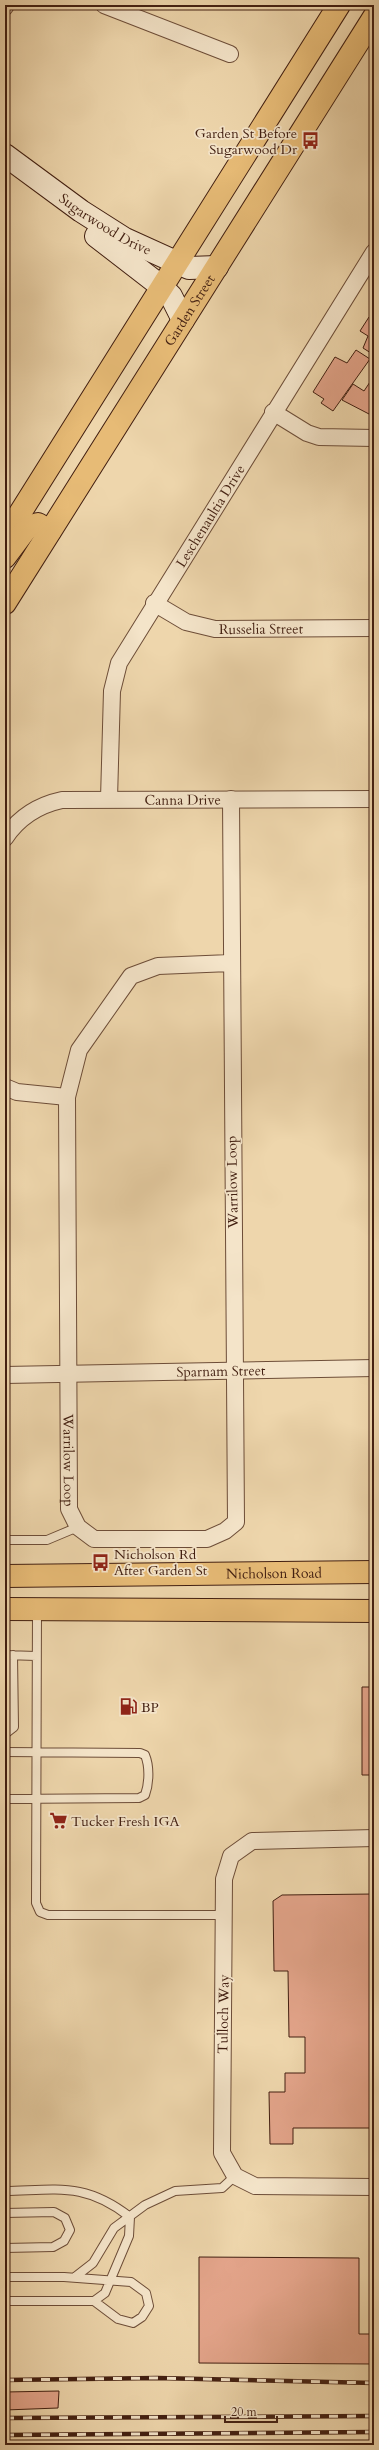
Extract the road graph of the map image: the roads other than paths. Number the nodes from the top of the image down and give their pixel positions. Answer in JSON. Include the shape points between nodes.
{"nodes":[{"id":1,"x":104,"y":5,"type":"edge"},
{"id":2,"x":339,"y":5,"type":"edge"},
{"id":3,"x":374,"y":17,"type":"edge"},
{"id":4,"x":230,"y":54,"type":"dead end"},
{"id":5,"x":5,"y":155,"type":"edge"},
{"id":6,"x":5,"y":171,"type":"edge"},
{"id":7,"x":374,"y":252,"type":"edge"},
{"id":8,"x":177,"y":263,"type":"junction"},
{"id":9,"x":217,"y":267,"type":"junction"},
{"id":10,"x":162,"y":287,"type":"junction"},
{"id":11,"x":183,"y":320,"type":"junction"},
{"id":12,"x":273,"y":412,"type":"junction"},
{"id":13,"x":374,"y":438,"type":"edge"},
{"id":14,"x":50,"y":531,"type":"junction"},
{"id":15,"x":5,"y":537,"type":"edge"},
{"id":16,"x":5,"y":557,"type":"edge"},
{"id":17,"x":5,"y":603,"type":"edge"},
{"id":18,"x":154,"y":603,"type":"junction"},
{"id":19,"x":374,"y":628,"type":"edge"},
{"id":20,"x":110,"y":799,"type":"junction"},
{"id":21,"x":231,"y":799,"type":"junction"},
{"id":22,"x":374,"y":799,"type":"edge"},
{"id":23,"x":5,"y":838,"type":"edge"},
{"id":24,"x":230,"y":963,"type":"junction"},
{"id":25,"x":5,"y":1087,"type":"edge"},
{"id":26,"x":66,"y":1097,"type":"junction"},
{"id":27,"x":374,"y":1368,"type":"edge"},
{"id":28,"x":234,"y":1371,"type":"junction"},
{"id":29,"x":5,"y":1374,"type":"edge"},
{"id":30,"x":69,"y":1374,"type":"junction"},
{"id":31,"x":78,"y":1527,"type":"junction"},
{"id":32,"x":5,"y":1540,"type":"edge"},
{"id":33,"x":374,"y":1572,"type":"edge"},
{"id":34,"x":5,"y":1576,"type":"edge"},
{"id":35,"x":5,"y":1609,"type":"edge"},
{"id":36,"x":36,"y":1609,"type":"junction"},
{"id":37,"x":374,"y":1610,"type":"edge"},
{"id":38,"x":9,"y":1655,"type":"edge"},
{"id":39,"x":36,"y":1656,"type":"junction"},
{"id":40,"x":5,"y":1734,"type":"edge"},
{"id":41,"x":5,"y":1752,"type":"edge"},
{"id":42,"x":36,"y":1752,"type":"junction"},
{"id":43,"x":36,"y":1799,"type":"junction"},
{"id":44,"x":5,"y":1800,"type":"edge"},
{"id":45,"x":374,"y":1838,"type":"edge"},
{"id":46,"x":224,"y":1916,"type":"junction"},
{"id":47,"x":235,"y":2176,"type":"junction"},
{"id":48,"x":374,"y":2187,"type":"edge"},
{"id":49,"x":5,"y":2191,"type":"edge"},
{"id":50,"x":5,"y":2212,"type":"edge"},
{"id":51,"x":130,"y":2217,"type":"junction"},
{"id":52,"x":5,"y":2248,"type":"edge"},
{"id":53,"x":5,"y":2277,"type":"edge"},
{"id":54,"x":75,"y":2277,"type":"junction"},
{"id":55,"x":111,"y":2280,"type":"junction"},
{"id":56,"x":5,"y":2301,"type":"edge"},
{"id":57,"x":94,"y":2301,"type":"junction"}],
"edges":[{"from":1,"to":4,"type":"street"},
{"from":2,"to":8,"type":"main road"},
{"from":3,"to":9,"type":"main road","name":"Garden Street"},
{"from":5,"to":8,"type":"street","name":"Sugarwood Drive","via":[[112,231]]},
{"from":6,"to":10,"type":"street","name":"Sugarwood Drive","via":[[60,208]]},
{"from":7,"to":12,"type":"street","name":"Leschenaultia Drive"},
{"from":8,"to":9,"type":"street","name":"Sugarwood Drive","via":[[189,268]]},
{"from":8,"to":10,"type":"main road"},
{"from":9,"to":11,"type":"main road","name":"Garden Street"},
{"from":10,"to":11,"type":"street","name":"Sugarwood Drive","via":[[171,296]]},
{"from":10,"to":15,"type":"main road"},
{"from":11,"to":14,"type":"main road","name":"Garden Street"},
{"from":12,"to":13,"type":"street","via":[[307,433],[319,437]]},
{"from":12,"to":18,"type":"street","name":"Leschenaultia Drive"},
{"from":14,"to":16,"type":"main road","via":[[38,524],[28,528]]},
{"from":14,"to":17,"type":"main road","name":"Garden Street"},
{"from":18,"to":19,"type":"street","name":"Russelia Street","via":[[186,622],[204,628]]},
{"from":18,"to":20,"type":"street","name":"Leschenaultia Drive","via":[[125,651],[115,676],[110,712]]},
{"from":20,"to":21,"type":"street","name":"Canna Drive"},
{"from":20,"to":23,"type":"street","name":"Canna Drive","via":[[62,800],[50,803],[25,816]]},
{"from":21,"to":22,"type":"street","name":"Canna Drive"},
{"from":21,"to":24,"type":"street","name":"Warrilow Loop"},
{"from":24,"to":26,"type":"street","name":"Warrilow Loop","via":[[158,966],[131,976],[79,1050]]},
{"from":24,"to":28,"type":"street","name":"Warrilow Loop"},
{"from":25,"to":26,"type":"street","via":[[17,1092]]},
{"from":26,"to":30,"type":"street","name":"Warrilow Loop"},
{"from":27,"to":28,"type":"street","name":"Sparnam Street"},
{"from":28,"to":30,"type":"street","name":"Sparnam Street"},
{"from":28,"to":31,"type":"street","name":"Warrilow Loop","via":[[236,1522],[225,1531],[207,1539],[94,1539]]},
{"from":29,"to":30,"type":"street","name":"Sparnam Street"},
{"from":30,"to":31,"type":"street","name":"Warrilow Loop","via":[[69,1509]]},
{"from":31,"to":32,"type":"lane","via":[[47,1540]]},
{"from":33,"to":34,"type":"main road","name":"Nicholson Road"},
{"from":35,"to":36,"type":"main road"},
{"from":36,"to":37,"type":"main road"},
{"from":36,"to":39,"type":"lane"},
{"from":38,"to":39,"type":"lane"},
{"from":38,"to":40,"type":"lane","via":[[14,1727]]},
{"from":39,"to":42,"type":"lane"},
{"from":41,"to":42,"type":"lane"},
{"from":42,"to":43,"type":"lane"},
{"from":42,"to":43,"type":"lane","via":[[140,1753],[145,1755],[147,1761],[148,1788],[145,1795],[139,1798]]},
{"from":43,"to":44,"type":"lane"},
{"from":43,"to":46,"type":"lane","via":[[36,1903],[40,1912],[48,1915]]},
{"from":45,"to":46,"type":"street","name":"Tulloch Way","via":[[252,1841],[231,1856],[224,1879]]},
{"from":46,"to":47,"type":"street","name":"Tulloch Way","via":[[222,2153]]},
{"from":47,"to":48,"type":"street","via":[[255,2186]]},
{"from":47,"to":51,"type":"lane","via":[[222,2188],[175,2191],[159,2197]]},
{"from":49,"to":51,"type":"lane","via":[[74,2189],[116,2206]]},
{"from":50,"to":52,"type":"lane","via":[[54,2212],[65,2218],[70,2230],[64,2241],[53,2247]]},
{"from":51,"to":54,"type":"lane","via":[[114,2228],[92,2263]]},
{"from":51,"to":55,"type":"lane","via":[[129,2236]]},
{"from":53,"to":54,"type":"lane"},
{"from":54,"to":55,"type":"lane"},
{"from":55,"to":57,"type":"lane","via":[[105,2293]]},
{"from":55,"to":57,"type":"lane","via":[[131,2282],[146,2293],[149,2306],[142,2317],[133,2323],[118,2319]]},
{"from":56,"to":57,"type":"lane"}]}
